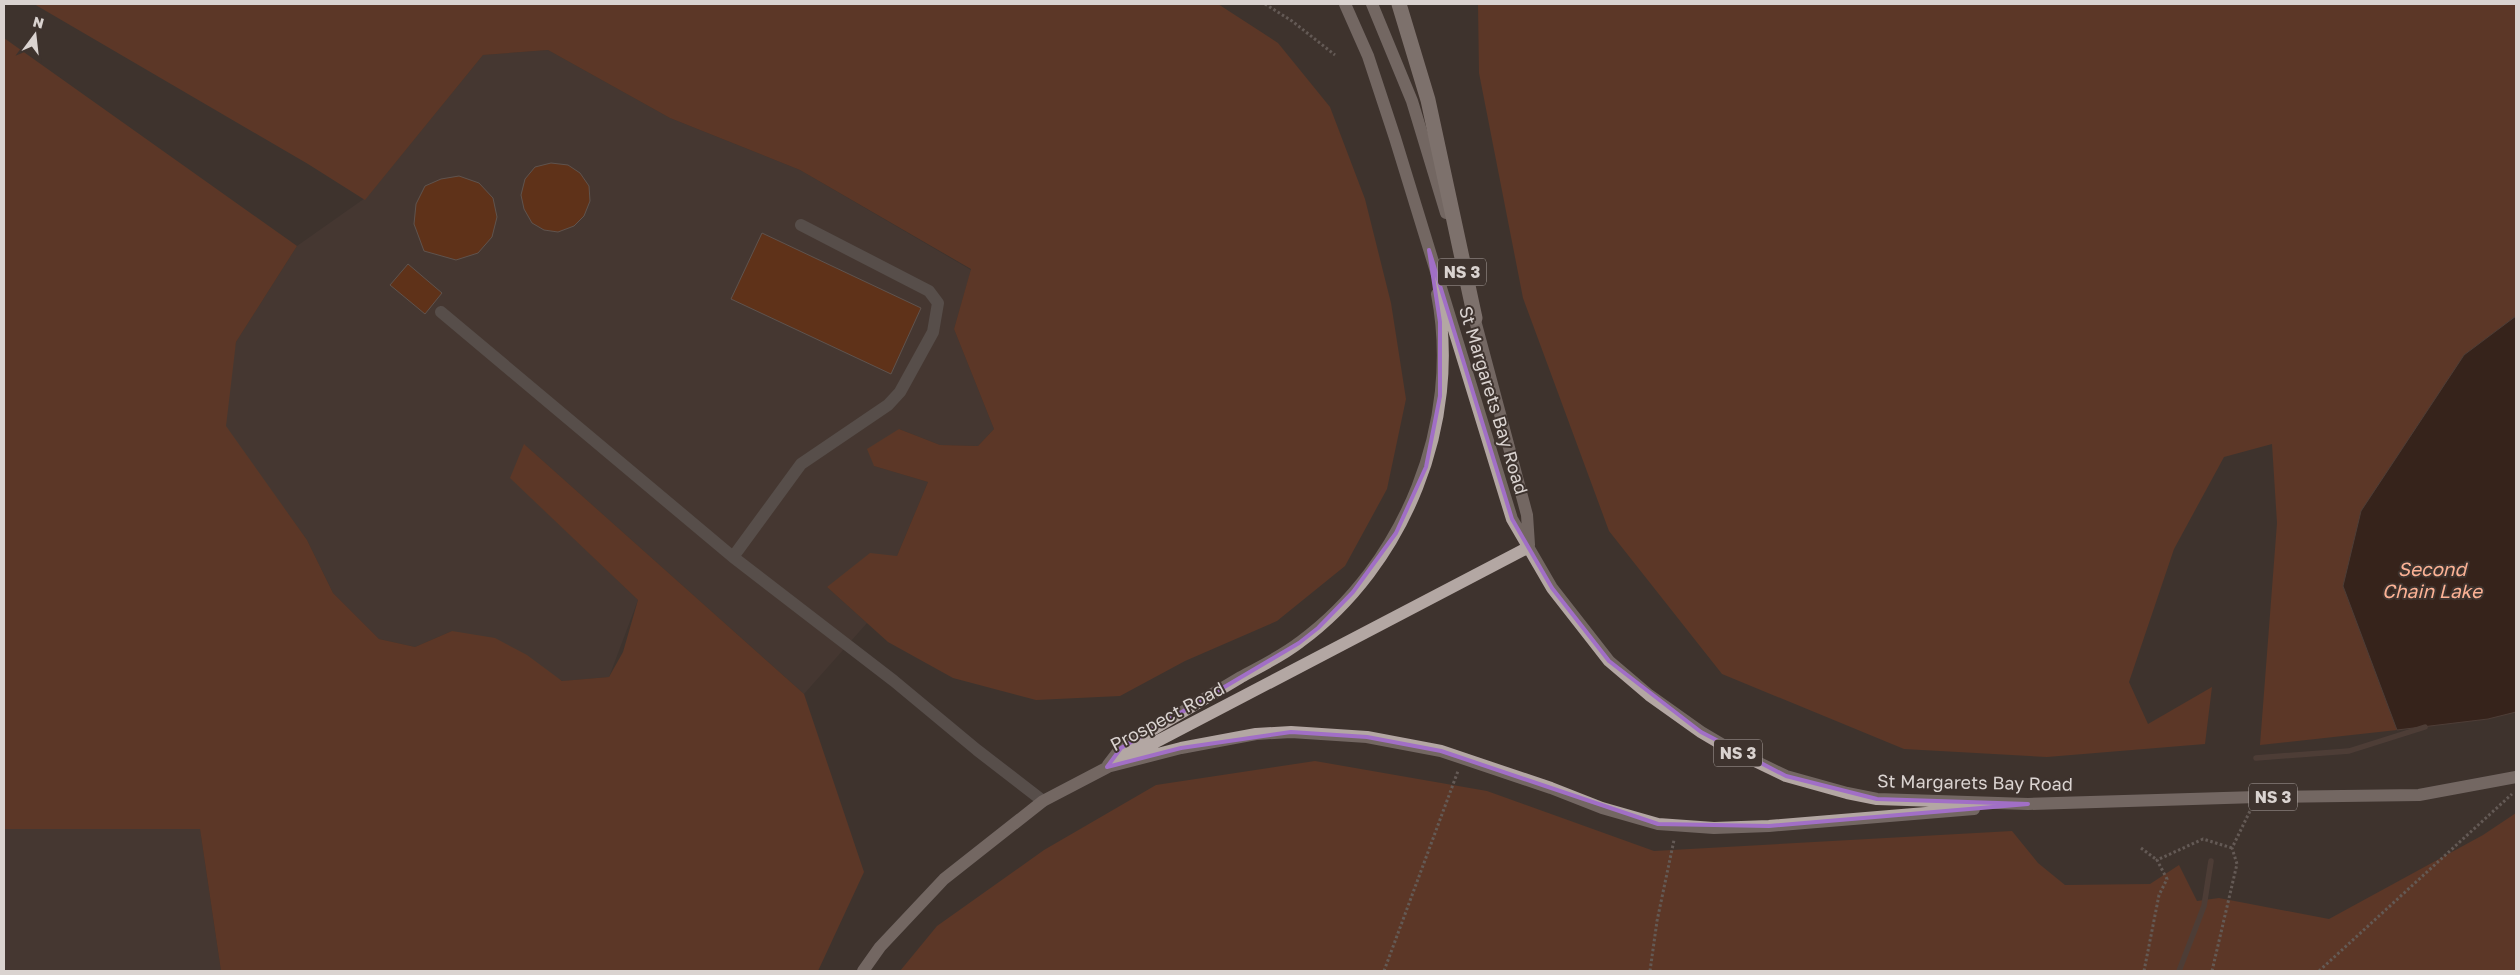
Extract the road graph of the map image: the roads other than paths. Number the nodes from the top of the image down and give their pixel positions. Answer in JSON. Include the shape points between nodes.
{"nodes":[{"id":1,"x":1345,"y":4,"type":"edge"},
{"id":2,"x":1372,"y":4,"type":"edge"},
{"id":3,"x":1399,"y":4,"type":"edge"},
{"id":4,"x":801,"y":225,"type":"dead end"},
{"id":5,"x":1429,"y":250,"type":"junction"},
{"id":6,"x":441,"y":312,"type":"dead end"},
{"id":7,"x":1475,"y":318,"type":"junction"},
{"id":8,"x":1529,"y":547,"type":"junction"},
{"id":9,"x":733,"y":557,"type":"junction"},
{"id":10,"x":1107,"y":767,"type":"junction"},
{"id":11,"x":2516,"y":777,"type":"edge"},
{"id":12,"x":1043,"y":801,"type":"junction"},
{"id":13,"x":2028,"y":804,"type":"junction"},
{"id":14,"x":863,"y":971,"type":"edge"}],
"edges":[{"from":1,"to":5,"type":"main road","name":"St Margarets Bay Road","number":"NS 3","via":[[1380,90]]},
{"from":2,"to":7,"type":"main road","name":"St Margarets Bay Road","number":"NS 3","via":[[1412,102]]},
{"from":3,"to":7,"type":"highway","via":[[1428,100]]},
{"from":4,"to":9,"type":"lane","via":[[929,291],[938,303],[933,332],[900,392],[888,405],[801,464]]},
{"from":5,"to":8,"type":"main road","name":"St Margarets Bay Road","number":"NS 3","via":[[1512,519]]},
{"from":5,"to":10,"type":"main road","via":[[1440,322],[1440,396],[1426,467],[1396,533],[1353,592],[1299,643],[1121,748]]},
{"from":6,"to":9,"type":"lane"},
{"from":7,"to":8,"type":"main road","name":"St Margarets Bay Road","number":"NS 3","via":[[1527,515]]},
{"from":8,"to":10,"type":"main road","name":"Prospect Road"},
{"from":8,"to":13,"type":"main road","name":"St Margarets Bay Road","number":"NS 3","via":[[1564,606],[1610,661],[1649,695],[1728,748],[1786,776],[1877,799]]},
{"from":9,"to":12,"type":"lane","via":[[894,680]]},
{"from":10,"to":12,"type":"main road","name":"Prospect Road"},
{"from":10,"to":13,"type":"main road","via":[[1190,746],[1256,734],[1291,732],[1368,737],[1441,751],[1602,808],[1658,824],[1714,828],[1769,826]]},
{"from":11,"to":13,"type":"main road","name":"St Margarets Bay Road","number":"NS 3","via":[[2419,795]]},
{"from":12,"to":14,"type":"main road","name":"Prospect Road","via":[[944,879],[880,947]]}]}
